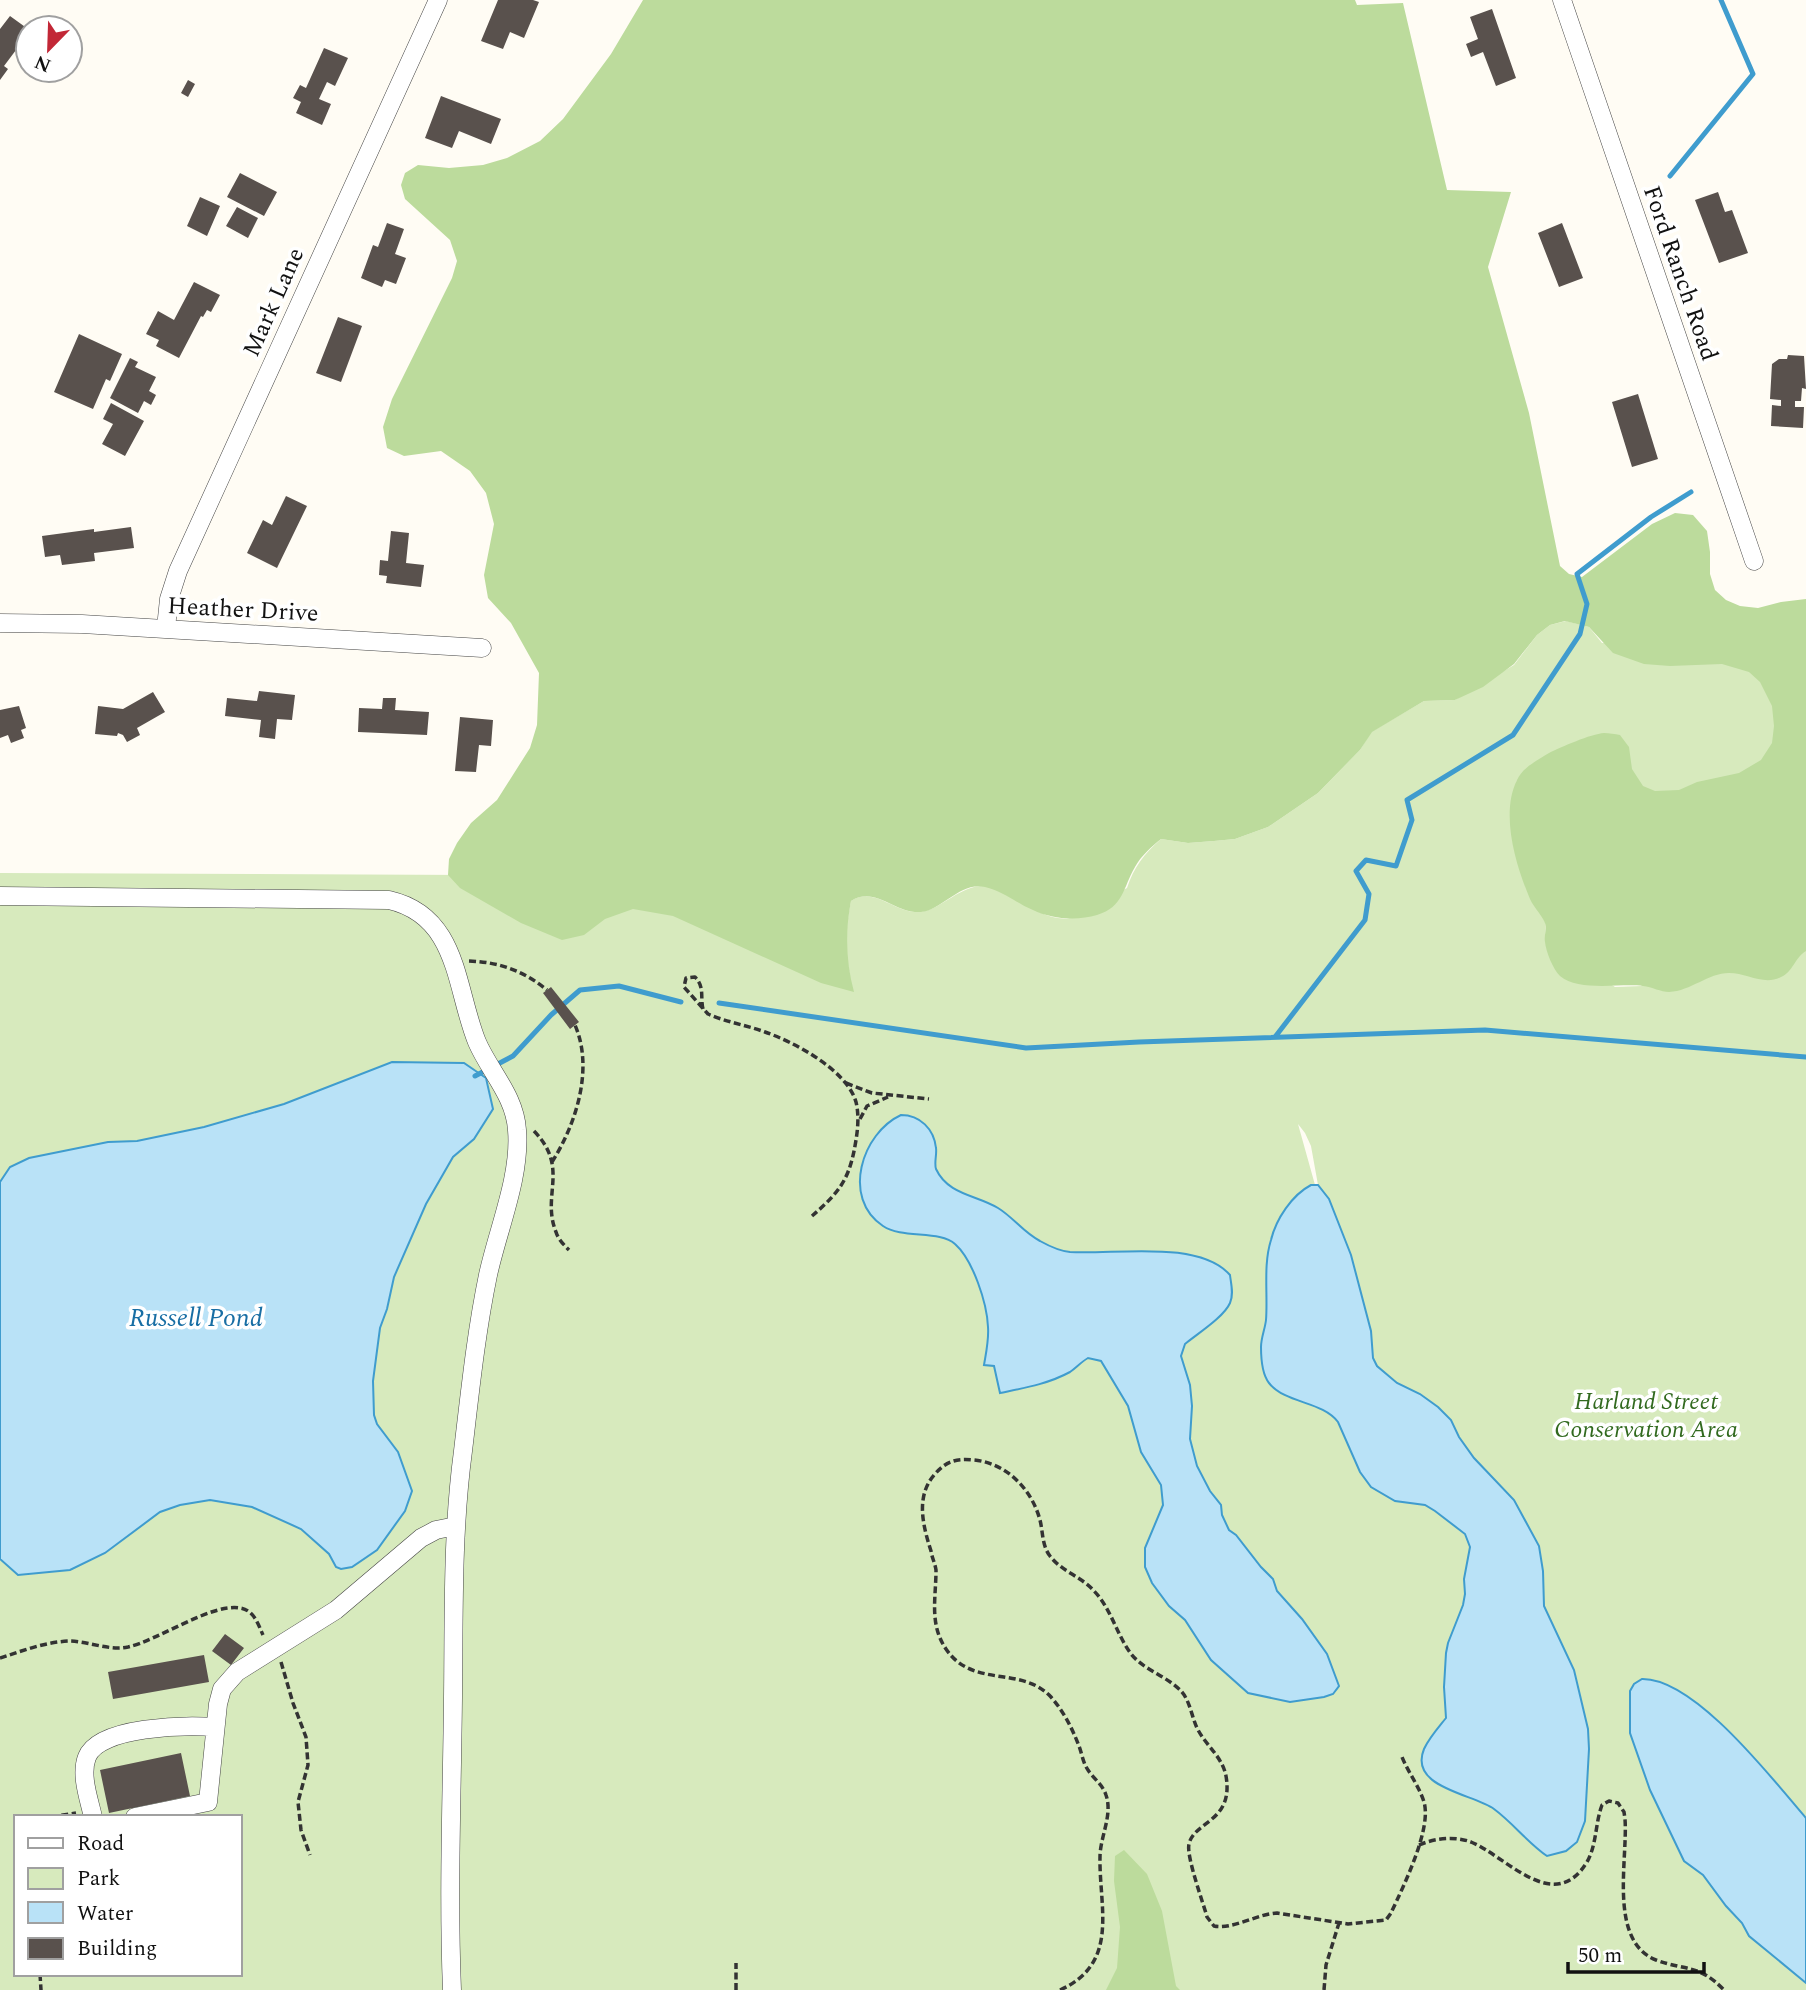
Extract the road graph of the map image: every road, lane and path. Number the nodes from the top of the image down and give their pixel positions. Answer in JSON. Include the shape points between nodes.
{"nodes":[{"id":1,"x":438,"y":0,"type":"edge"},
{"id":2,"x":1562,"y":0,"type":"edge"},
{"id":3,"x":1754,"y":561,"type":"dead end"},
{"id":4,"x":0,"y":623,"type":"edge"},
{"id":5,"x":166,"y":628,"type":"junction"},
{"id":6,"x":482,"y":648,"type":"dead end"},
{"id":7,"x":0,"y":896,"type":"edge"},
{"id":8,"x":453,"y":961,"type":"junction"},
{"id":9,"x":547,"y":990,"type":"dead end"},
{"id":10,"x":703,"y":1009,"type":"junction"},
{"id":11,"x":575,"y":1025,"type":"dead end"},
{"id":12,"x":844,"y":1081,"type":"junction"},
{"id":13,"x":894,"y":1095,"type":"junction"},
{"id":14,"x":929,"y":1099,"type":"dead end"},
{"id":15,"x":516,"y":1116,"type":"junction"},
{"id":16,"x":858,"y":1124,"type":"junction"},
{"id":17,"x":552,"y":1162,"type":"junction"},
{"id":18,"x":812,"y":1216,"type":"dead end"},
{"id":19,"x":569,"y":1250,"type":"dead end"},
{"id":20,"x":456,"y":1526,"type":"junction"},
{"id":21,"x":215,"y":1727,"type":"junction"},
{"id":22,"x":1402,"y":1757,"type":"dead end"},
{"id":23,"x":92,"y":1814,"type":"edge"},
{"id":24,"x":145,"y":1815,"type":"edge"},
{"id":25,"x":1419,"y":1845,"type":"junction"},
{"id":26,"x":1339,"y":1923,"type":"junction"},
{"id":27,"x":736,"y":1963,"type":"dead end"},
{"id":28,"x":452,"y":1990,"type":"edge"},
{"id":29,"x":736,"y":1990,"type":"edge"},
{"id":30,"x":1060,"y":1990,"type":"edge"},
{"id":31,"x":1324,"y":1990,"type":"edge"},
{"id":32,"x":1724,"y":1990,"type":"edge"}],
"edges":[{"from":1,"to":5,"type":"street","name":"Mark Lane","via":[[178,571]]},
{"from":2,"to":3,"type":"street","name":"Ford Ranch Road"},
{"from":4,"to":5,"type":"street","name":"Heather Drive"},
{"from":5,"to":6,"type":"street","name":"Heather Drive"},
{"from":7,"to":8,"type":"street","via":[[389,900],[425,917]]},
{"from":8,"to":9,"type":"path","via":[[495,963],[520,972]]},
{"from":8,"to":15,"type":"street","via":[[474,1033]]},
{"from":10,"to":10,"type":"path","via":[[684,987],[685,978],[699,981]]},
{"from":10,"to":12,"type":"path","via":[[787,1040]]},
{"from":11,"to":17,"type":"path","via":[[582,1051],[578,1100],[567,1137]]},
{"from":12,"to":13,"type":"path","via":[[872,1093]]},
{"from":12,"to":16,"type":"path","via":[[857,1103]]},
{"from":13,"to":14,"type":"path"},
{"from":13,"to":16,"type":"path","via":[[867,1106]]},
{"from":15,"to":17,"type":"path","via":[[544,1143]]},
{"from":15,"to":20,"type":"street","via":[[516,1160],[479,1326]]},
{"from":16,"to":18,"type":"path","via":[[853,1158],[839,1192]]},
{"from":17,"to":19,"type":"path","via":[[553,1219],[556,1233]]},
{"from":20,"to":21,"type":"street","via":[[428,1533],[336,1610],[237,1672],[222,1689]]},
{"from":20,"to":28,"type":"street"},
{"from":21,"to":23,"type":"street","via":[[170,1727],[98,1743],[85,1762]]},
{"from":21,"to":24,"type":"street","via":[[208,1802]]},
{"from":22,"to":25,"type":"path","via":[[1425,1805]]},
{"from":25,"to":26,"type":"path","via":[[1386,1920]]},
{"from":25,"to":32,"type":"path","via":[[1463,1840],[1530,1878],[1560,1883],[1576,1876],[1588,1860],[1602,1805],[1618,1803],[1625,1819],[1624,1913],[1633,1940],[1653,1959],[1709,1975]]},
{"from":26,"to":30,"type":"path","via":[[1277,1913],[1226,1927],[1210,1923],[1188,1846],[1193,1835],[1217,1815],[1227,1785],[1223,1765],[1199,1732],[1184,1694],[1134,1657],[1098,1594],[1050,1556],[1035,1504],[1021,1483],[990,1464],[954,1460],[932,1477],[922,1501],[936,1570],[933,1606],[938,1636],[955,1660],[971,1671],[1020,1679],[1044,1690],[1066,1717],[1086,1766],[1106,1794],[1108,1809],[1099,1854],[1105,1919],[1102,1937],[1090,1968]]},
{"from":26,"to":31,"type":"path"},
{"from":27,"to":29,"type":"path"}]}
